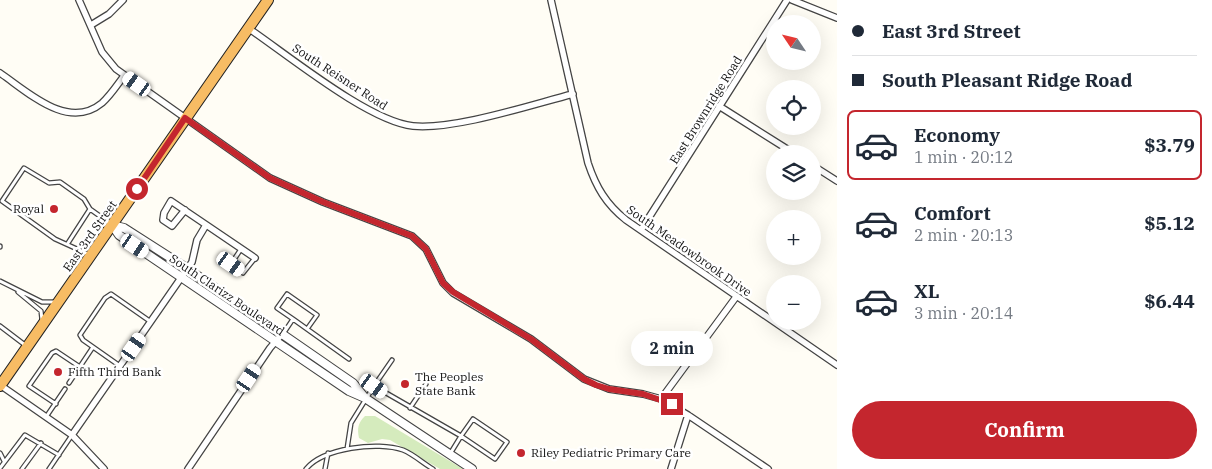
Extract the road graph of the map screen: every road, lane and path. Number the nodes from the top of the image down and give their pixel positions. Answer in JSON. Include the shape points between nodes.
{"nodes":[{"id":1,"x":79,"y":0,"type":"edge"},
{"id":2,"x":124,"y":0,"type":"edge"},
{"id":3,"x":268,"y":0,"type":"edge"},
{"id":4,"x":551,"y":0,"type":"edge"},
{"id":5,"x":787,"y":0,"type":"edge"},
{"id":6,"x":792,"y":0,"type":"edge"},
{"id":7,"x":837,"y":18,"type":"edge"},
{"id":8,"x":91,"y":25,"type":"junction"},
{"id":9,"x":248,"y":28,"type":"junction"},
{"id":10,"x":0,"y":73,"type":"edge"},
{"id":11,"x":124,"y":76,"type":"junction"},
{"id":12,"x":573,"y":94,"type":"junction"},
{"id":13,"x":719,"y":106,"type":"junction"},
{"id":14,"x":185,"y":118,"type":"junction"},
{"id":15,"x":781,"y":145,"type":"edge"},
{"id":16,"x":821,"y":170,"type":"edge"},
{"id":17,"x":837,"y":180,"type":"edge"},
{"id":18,"x":90,"y":209,"type":"junction"},
{"id":19,"x":185,"y":210,"type":"junction"},
{"id":20,"x":112,"y":225,"type":"junction"},
{"id":21,"x":206,"y":225,"type":"junction"},
{"id":22,"x":641,"y":230,"type":"junction"},
{"id":23,"x":68,"y":243,"type":"junction"},
{"id":24,"x":241,"y":249,"type":"junction"},
{"id":25,"x":91,"y":256,"type":"junction"},
{"id":26,"x":255,"y":258,"type":"joint"},
{"id":27,"x":188,"y":269,"type":"junction"},
{"id":28,"x":181,"y":278,"type":"junction"},
{"id":29,"x":0,"y":282,"type":"edge"},
{"id":30,"x":14,"y":288,"type":"junction"},
{"id":31,"x":736,"y":297,"type":"junction"},
{"id":32,"x":61,"y":299,"type":"junction"},
{"id":33,"x":293,"y":319,"type":"junction"},
{"id":34,"x":151,"y":322,"type":"junction"},
{"id":35,"x":0,"y":326,"type":"edge"},
{"id":36,"x":42,"y":327,"type":"junction"},
{"id":37,"x":307,"y":329,"type":"junction"},
{"id":38,"x":282,"y":334,"type":"junction"},
{"id":39,"x":275,"y":342,"type":"junction"},
{"id":40,"x":28,"y":346,"type":"junction"},
{"id":41,"x":93,"y":347,"type":"junction"},
{"id":42,"x":349,"y":359,"type":"dead end"},
{"id":43,"x":392,"y":360,"type":"dead end"},
{"id":44,"x":837,"y":365,"type":"edge"},
{"id":45,"x":120,"y":366,"type":"junction"},
{"id":46,"x":80,"y":367,"type":"junction"},
{"id":47,"x":69,"y":383,"type":"dead end"},
{"id":48,"x":426,"y":384,"type":"dead end"},
{"id":49,"x":0,"y":386,"type":"edge"},
{"id":50,"x":374,"y":386,"type":"junction"},
{"id":51,"x":65,"y":389,"type":"dead end"},
{"id":52,"x":365,"y":398,"type":"junction"},
{"id":53,"x":661,"y":399,"type":"junction"},
{"id":54,"x":56,"y":404,"type":"junction"},
{"id":55,"x":410,"y":408,"type":"junction"},
{"id":56,"x":688,"y":414,"type":"junction"},
{"id":57,"x":46,"y":417,"type":"junction"},
{"id":58,"x":72,"y":435,"type":"junction"},
{"id":59,"x":461,"y":436,"type":"junction"},
{"id":60,"x":40,"y":443,"type":"junction"},
{"id":61,"x":347,"y":449,"type":"junction"},
{"id":62,"x":0,"y":453,"type":"edge"},
{"id":63,"x":328,"y":453,"type":"junction"},
{"id":64,"x":450,"y":454,"type":"junction"},
{"id":65,"x":59,"y":455,"type":"junction"},
{"id":66,"x":4,"y":462,"type":"junction"},
{"id":67,"x":0,"y":468,"type":"edge"},
{"id":68,"x":22,"y":469,"type":"edge"},
{"id":69,"x":49,"y":469,"type":"edge"},
{"id":70,"x":104,"y":469,"type":"edge"},
{"id":71,"x":188,"y":469,"type":"edge"},
{"id":72,"x":306,"y":469,"type":"edge"},
{"id":73,"x":325,"y":469,"type":"edge"},
{"id":74,"x":433,"y":469,"type":"edge"},
{"id":75,"x":472,"y":469,"type":"edge"},
{"id":76,"x":672,"y":469,"type":"edge"},
{"id":77,"x":768,"y":469,"type":"edge"}],
"edges":[{"from":1,"to":8,"type":"street"},
{"from":2,"to":8,"type":"street"},
{"from":3,"to":9,"type":"highway","name":"East 3rd Street"},
{"from":4,"to":12,"type":"street","name":"South Meadowbrook Drive"},
{"from":5,"to":13,"type":"street","name":"East Brownridge Road"},
{"from":6,"to":7,"type":"street"},
{"from":8,"to":11,"type":"street","via":[[106,58]]},
{"from":9,"to":12,"type":"street","name":"South Reisner Road","via":[[366,108],[402,124],[450,124]]},
{"from":9,"to":14,"type":"highway","name":"East 3rd Street"},
{"from":10,"to":11,"type":"street","via":[[47,105],[73,113],[100,104]]},
{"from":11,"to":14,"type":"street"},
{"from":12,"to":22,"type":"street","name":"South Meadowbrook Drive","via":[[588,163],[599,192],[614,210]]},
{"from":13,"to":15,"type":"street"},
{"from":13,"to":22,"type":"street","name":"East Brownridge Road"},
{"from":14,"to":20,"type":"highway","name":"East 3rd Street"},
{"from":14,"to":53,"type":"street","via":[[277,181],[412,236],[426,249],[443,283],[453,292],[531,339],[584,379],[609,389]]},
{"from":16,"to":17,"type":"street"},
{"from":18,"to":20,"type":"lane"},
{"from":18,"to":23,"type":"lane"},
{"from":18,"to":23,"type":"lane","via":[[84,199],[60,182],[49,183],[24,168],[2,201],[55,239]]},
{"from":19,"to":19,"type":"street","via":[[171,201],[163,220],[172,226]]},
{"from":19,"to":21,"type":"street"},
{"from":20,"to":25,"type":"highway","name":"East 3rd Street"},
{"from":20,"to":27,"type":"street","name":"South Clarizz Boulevard","via":[[124,228]]},
{"from":20,"to":28,"type":"street","name":"South Clarizz Boulevard","via":[[119,235]]},
{"from":21,"to":24,"type":"street"},
{"from":21,"to":27,"type":"street","via":[[197,240]]},
{"from":22,"to":31,"type":"street","name":"South Meadowbrook Drive"},
{"from":23,"to":25,"type":"lane"},
{"from":24,"to":26,"type":"street"},
{"from":24,"to":26,"type":"lane","via":[[231,264],[243,273]]},
{"from":25,"to":32,"type":"highway","name":"East 3rd Street"},
{"from":27,"to":28,"type":"street"},
{"from":27,"to":38,"type":"street","name":"South Clarizz Boulevard"},
{"from":28,"to":34,"type":"street"},
{"from":28,"to":39,"type":"street","name":"South Clarizz Boulevard"},
{"from":29,"to":30,"type":"lane"},
{"from":30,"to":32,"type":"lane","via":[[42,302]]},
{"from":30,"to":36,"type":"lane","via":[[41,311]]},
{"from":31,"to":44,"type":"street","name":"South Meadowbrook Drive"},
{"from":31,"to":53,"type":"street"},
{"from":32,"to":36,"type":"highway","name":"East 3rd Street"},
{"from":33,"to":37,"type":"lane"},
{"from":33,"to":37,"type":"lane","via":[[277,308],[287,294],[317,314]]},
{"from":33,"to":38,"type":"lane"},
{"from":34,"to":41,"type":"lane","via":[[111,294],[80,335]]},
{"from":34,"to":45,"type":"street"},
{"from":35,"to":40,"type":"lane"},
{"from":36,"to":40,"type":"highway","name":"East 3rd Street"},
{"from":37,"to":42,"type":"lane"},
{"from":38,"to":39,"type":"street"},
{"from":38,"to":52,"type":"street","name":"South Clarizz Boulevard","via":[[353,384]]},
{"from":39,"to":52,"type":"street","name":"South Clarizz Boulevard","via":[[349,391]]},
{"from":39,"to":71,"type":"street"},
{"from":40,"to":49,"type":"highway","name":"East 3rd Street"},
{"from":41,"to":45,"type":"lane"},
{"from":41,"to":46,"type":"lane"},
{"from":43,"to":50,"type":"lane"},
{"from":45,"to":58,"type":"street"},
{"from":46,"to":47,"type":"lane"},
{"from":46,"to":54,"type":"lane","via":[[56,351],[29,386]]},
{"from":48,"to":55,"type":"lane"},
{"from":49,"to":57,"type":"street"},
{"from":50,"to":52,"type":"lane"},
{"from":50,"to":55,"type":"lane"},
{"from":51,"to":54,"type":"lane"},
{"from":52,"to":61,"type":"lane","via":[[351,422]]},
{"from":52,"to":64,"type":"street","name":"South Clarizz Boulevard"},
{"from":53,"to":56,"type":"street"},
{"from":54,"to":57,"type":"lane"},
{"from":55,"to":59,"type":"lane"},
{"from":56,"to":76,"type":"street"},
{"from":56,"to":77,"type":"street"},
{"from":57,"to":58,"type":"street"},
{"from":58,"to":65,"type":"lane"},
{"from":58,"to":70,"type":"street"},
{"from":59,"to":59,"type":"lane","via":[[474,419],[507,442],[495,459]]},
{"from":59,"to":64,"type":"lane"},
{"from":60,"to":65,"type":"lane"},
{"from":60,"to":66,"type":"lane","via":[[25,436]]},
{"from":60,"to":68,"type":"lane"},
{"from":61,"to":63,"type":"lane"},
{"from":61,"to":74,"type":"lane","via":[[403,450]]},
{"from":62,"to":66,"type":"lane"},
{"from":63,"to":72,"type":"lane"},
{"from":63,"to":73,"type":"lane"},
{"from":64,"to":75,"type":"street","name":"South Clarizz Boulevard"},
{"from":65,"to":69,"type":"lane"},
{"from":66,"to":67,"type":"lane"}]}
